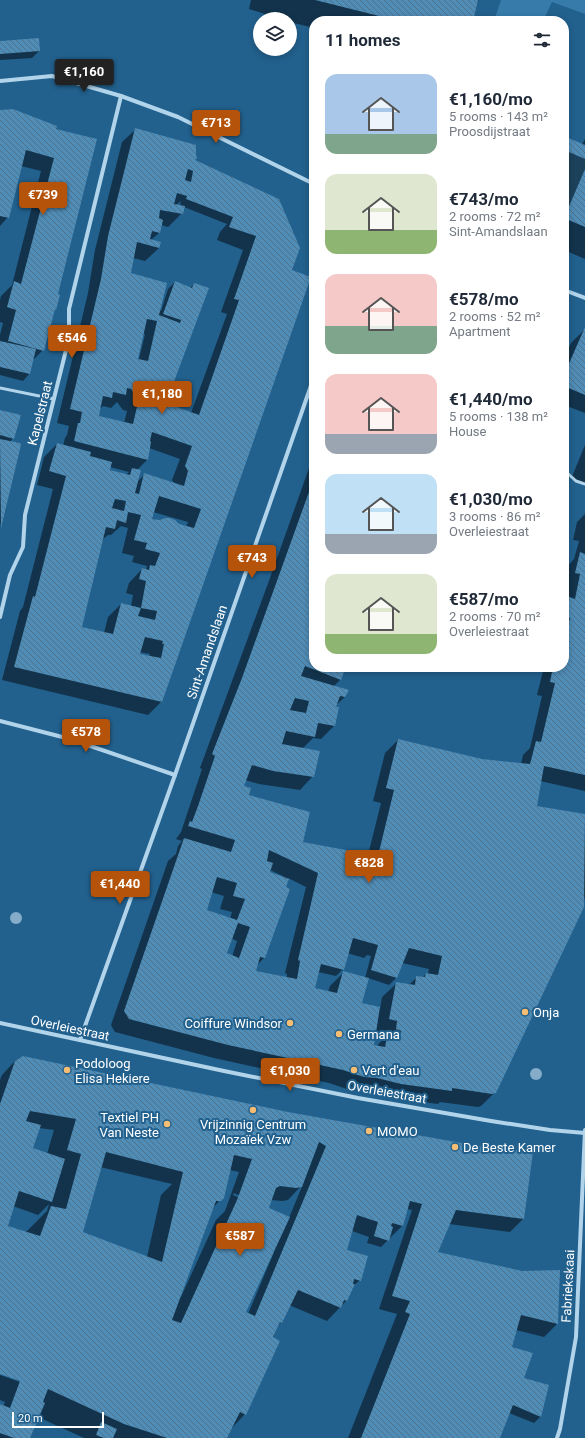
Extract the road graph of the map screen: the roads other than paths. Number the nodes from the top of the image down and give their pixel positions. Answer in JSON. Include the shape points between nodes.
{"nodes":[{"id":1,"x":0,"y":81,"type":"edge"},
{"id":2,"x":121,"y":96,"type":"junction"},
{"id":3,"x":309,"y":182,"type":"edge"},
{"id":4,"x":569,"y":292,"type":"edge"},
{"id":5,"x":585,"y":298,"type":"edge"},
{"id":6,"x":0,"y":388,"type":"edge"},
{"id":7,"x":309,"y":391,"type":"edge"},
{"id":8,"x":54,"y":399,"type":"junction"},
{"id":9,"x":569,"y":475,"type":"edge"},
{"id":10,"x":585,"y":484,"type":"edge"},
{"id":11,"x":0,"y":617,"type":"edge"},
{"id":12,"x":0,"y":721,"type":"edge"},
{"id":13,"x":175,"y":775,"type":"junction"},
{"id":14,"x":0,"y":1023,"type":"edge"},
{"id":15,"x":80,"y":1040,"type":"junction"},
{"id":16,"x":585,"y":1132,"type":"edge"},
{"id":17,"x":557,"y":1438,"type":"edge"}],
"edges":[{"from":1,"to":2,"type":"street","via":[[52,76]]},
{"from":2,"to":3,"type":"street","via":[[178,117]]},
{"from":2,"to":8,"type":"street","name":"Kapelstraat","via":[[69,309],[69,338]]},
{"from":4,"to":5,"type":"street"},
{"from":6,"to":8,"type":"lane"},
{"from":7,"to":13,"type":"street","name":"Sint-Amandslaan"},
{"from":8,"to":11,"type":"street","name":"Kapelstraat","via":[[25,515],[23,547],[10,575]]},
{"from":9,"to":10,"type":"lane"},
{"from":12,"to":13,"type":"street","via":[[70,739]]},
{"from":13,"to":15,"type":"street","name":"Sint-Amandslaan"},
{"from":14,"to":15,"type":"street","name":"Overleiestraat"},
{"from":15,"to":16,"type":"street","name":"Overleiestraat","via":[[358,1098],[499,1122]]},
{"from":16,"to":17,"type":"street","name":"Fabriekskaai","via":[[576,1337]]}]}
